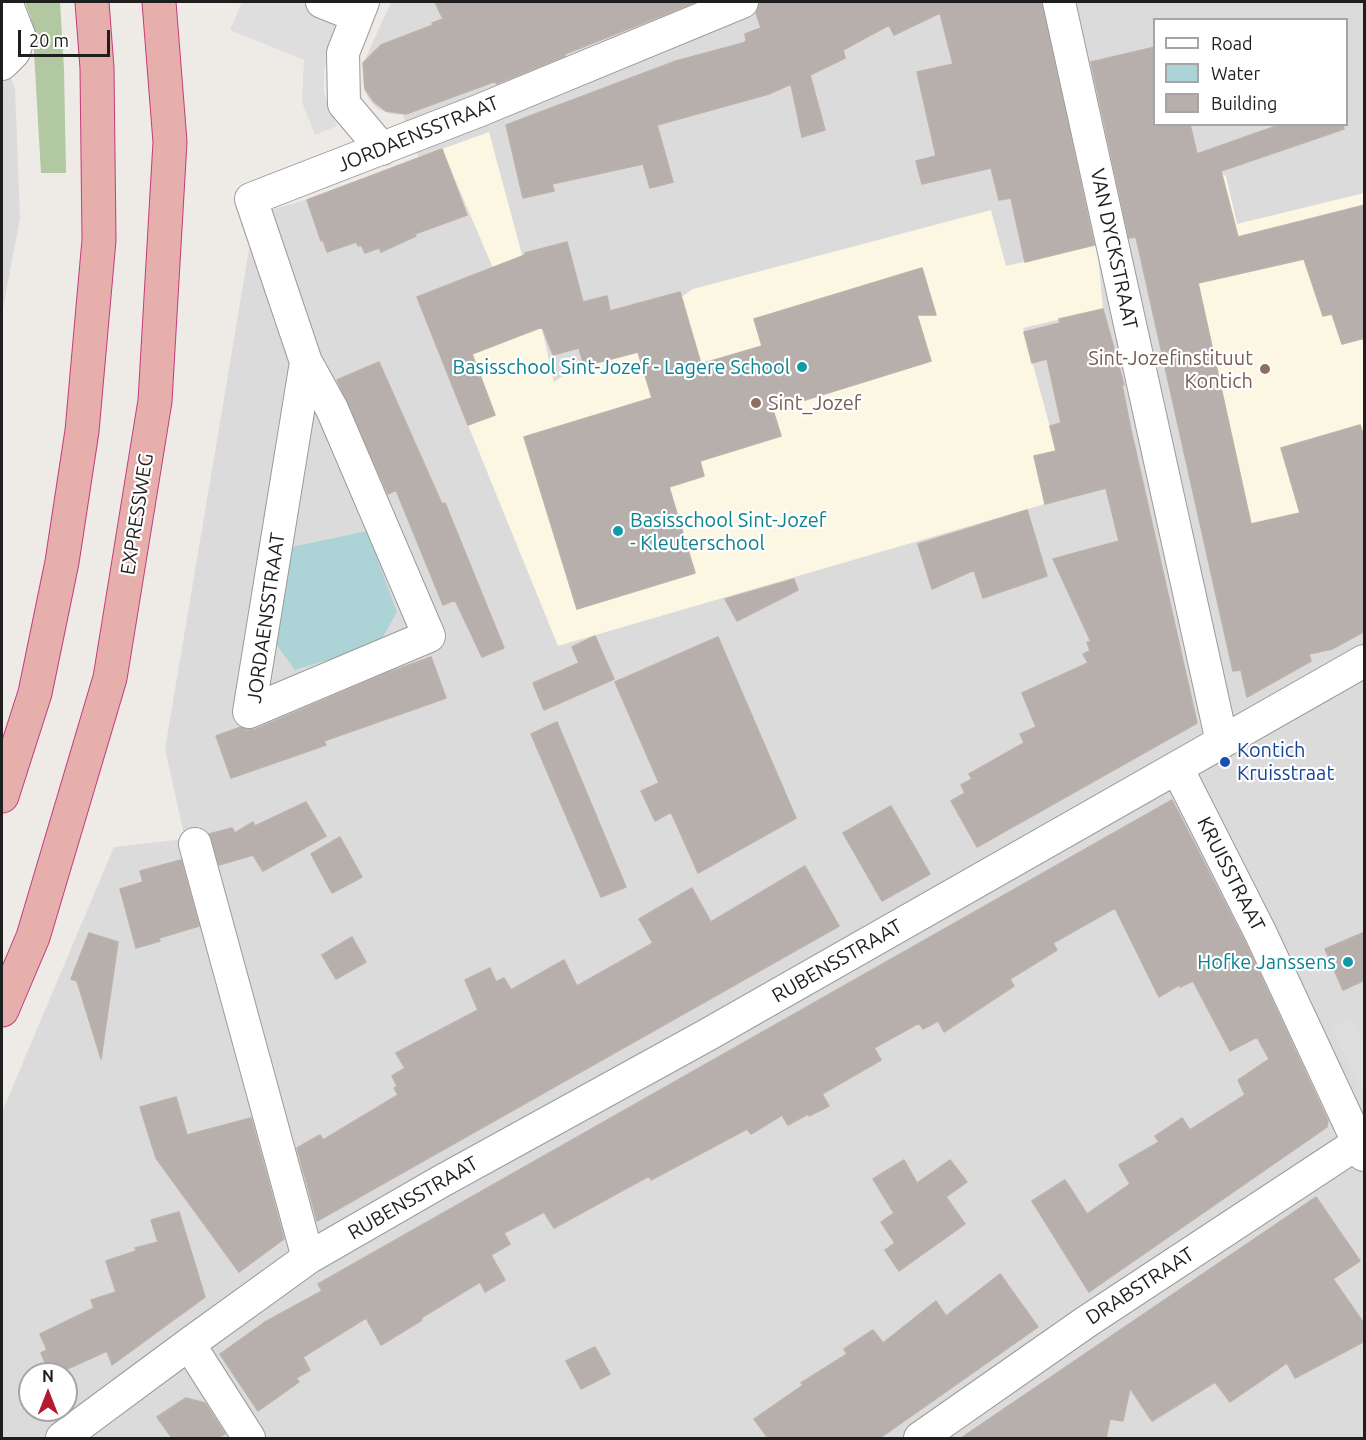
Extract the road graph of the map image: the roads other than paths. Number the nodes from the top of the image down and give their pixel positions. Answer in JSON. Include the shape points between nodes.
{"nodes":[{"id":1,"x":6,"y":2,"type":"edge"},
{"id":2,"x":92,"y":2,"type":"edge"},
{"id":3,"x":159,"y":2,"type":"edge"},
{"id":4,"x":322,"y":2,"type":"edge"},
{"id":5,"x":742,"y":2,"type":"edge"},
{"id":6,"x":1059,"y":2,"type":"edge"},
{"id":7,"x":360,"y":9,"type":"edge"},
{"id":8,"x":2,"y":64,"type":"edge"},
{"id":9,"x":382,"y":149,"type":"junction"},
{"id":10,"x":306,"y":362,"type":"junction"},
{"id":11,"x":1365,"y":661,"type":"edge"},
{"id":12,"x":1222,"y":742,"type":"junction"},
{"id":13,"x":1177,"y":768,"type":"junction"},
{"id":14,"x":2,"y":796,"type":"edge"},
{"id":15,"x":195,"y":844,"type":"dead end"},
{"id":16,"x":2,"y":1010,"type":"edge"},
{"id":17,"x":1363,"y":1146,"type":"edge"},
{"id":18,"x":308,"y":1258,"type":"junction"},
{"id":19,"x":189,"y":1344,"type":"junction"},
{"id":20,"x":62,"y":1438,"type":"edge"},
{"id":21,"x":249,"y":1438,"type":"edge"},
{"id":22,"x":920,"y":1438,"type":"edge"}],
"edges":[{"from":1,"to":8,"type":"street","via":[[20,35],[14,52]]},
{"from":2,"to":14,"type":"highway","via":[[97,68],[99,240],[82,431],[62,562],[35,693]]},
{"from":3,"to":16,"type":"highway","name":"EXPRESSWEG","via":[[170,142],[156,401],[110,678],[33,937]]},
{"from":4,"to":7,"type":"street"},
{"from":5,"to":9,"type":"street","name":"JORDAENSSTRAAT"},
{"from":6,"to":12,"type":"street","name":"VAN DYCKSTRAAT"},
{"from":7,"to":9,"type":"street","via":[[342,53],[344,104]]},
{"from":9,"to":10,"type":"street","name":"JORDAENSSTRAAT","via":[[251,199]]},
{"from":10,"to":10,"type":"street","name":"JORDAENSSTRAAT","via":[[273,563],[249,712],[429,636],[332,410]]},
{"from":11,"to":12,"type":"street","name":"RUBENSSTRAAT"},
{"from":12,"to":13,"type":"street","name":"RUBENSSTRAAT"},
{"from":13,"to":17,"type":"street","name":"KRUISSTRAAT"},
{"from":13,"to":18,"type":"street","name":"RUBENSSTRAAT"},
{"from":15,"to":18,"type":"street"},
{"from":17,"to":22,"type":"street","name":"DRABSTRAAT","via":[[1086,1322]]},
{"from":18,"to":19,"type":"street","name":"RUBENSSTRAAT"},
{"from":19,"to":20,"type":"street","name":"RUBENSSTRAAT"},
{"from":19,"to":21,"type":"street"}]}
